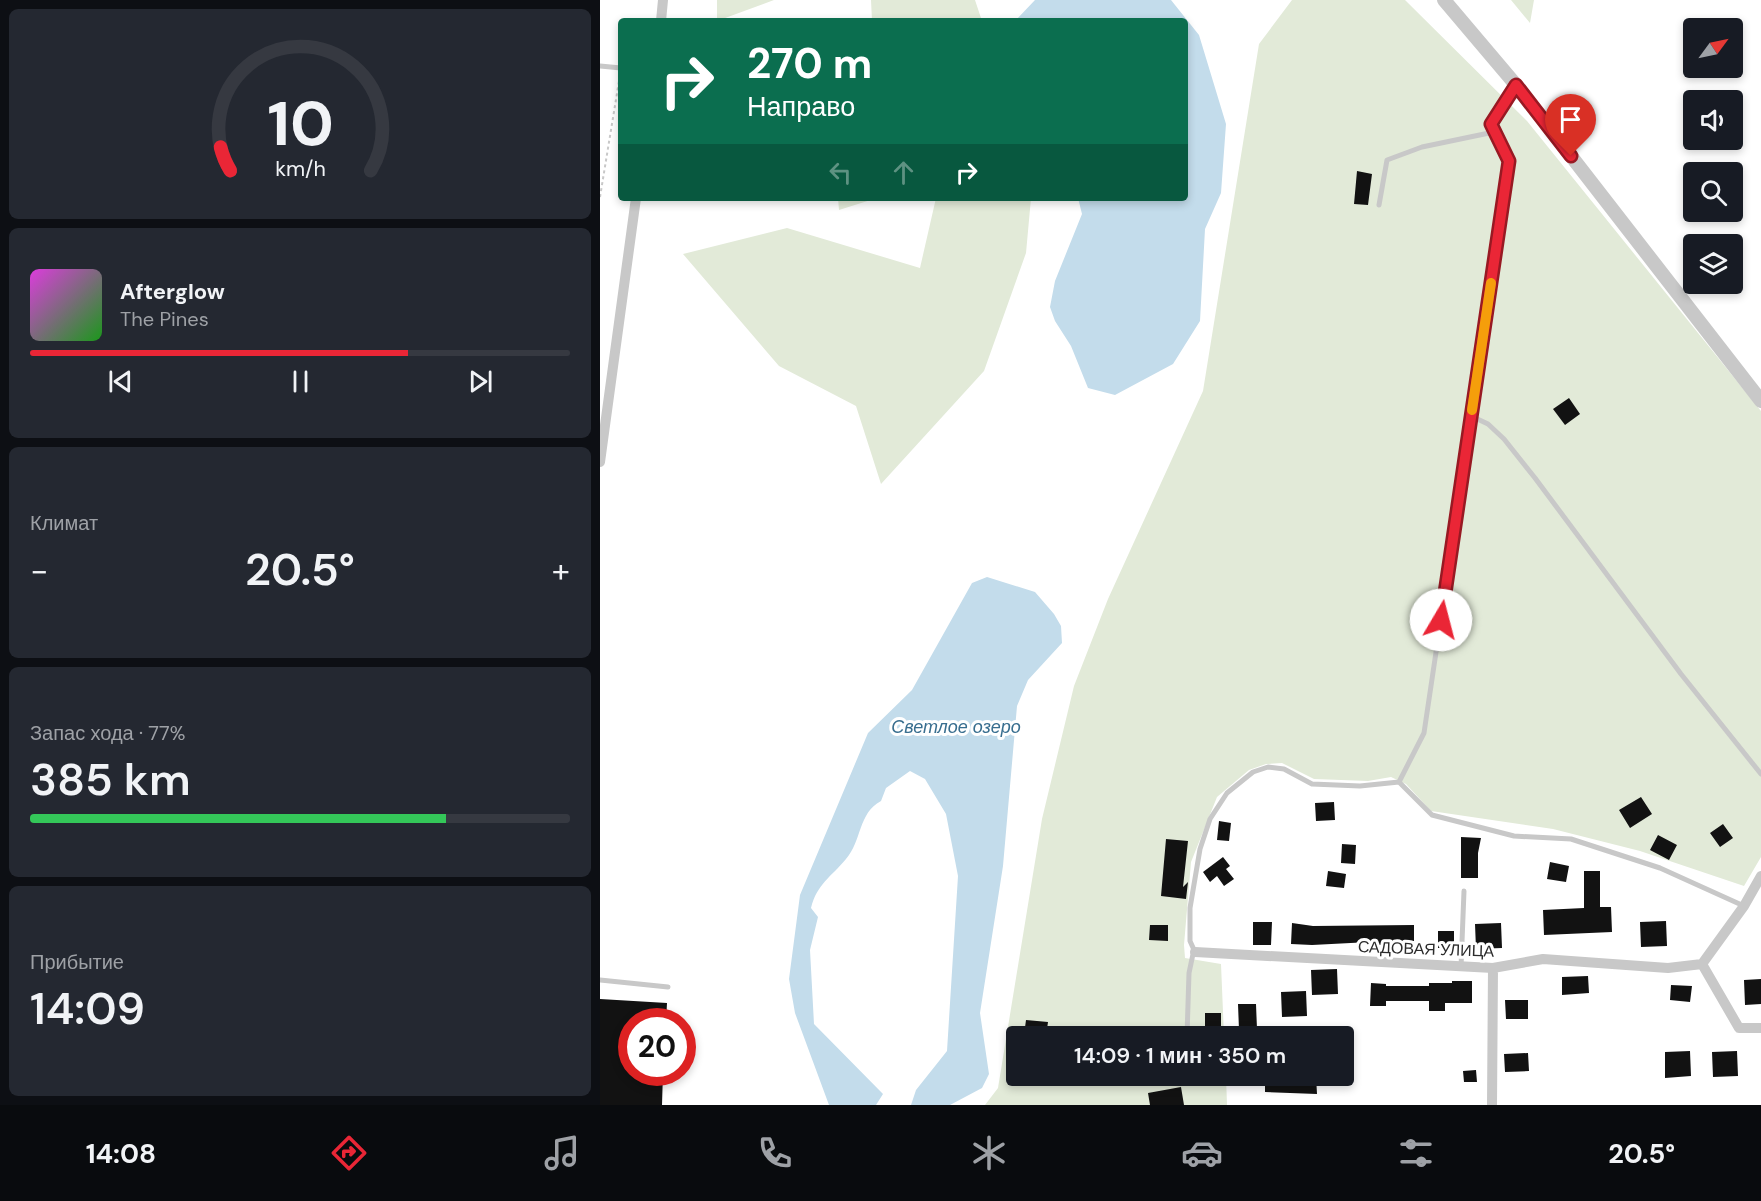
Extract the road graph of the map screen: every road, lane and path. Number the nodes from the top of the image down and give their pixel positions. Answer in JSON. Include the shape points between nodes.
{"nodes":[{"id":1,"x":663,"y":0,"type":"edge"},
{"id":2,"x":1444,"y":0,"type":"edge"},
{"id":3,"x":660,"y":18,"type":"edge"},
{"id":4,"x":600,"y":66,"type":"edge"},
{"id":5,"x":618,"y":69,"type":"edge"},
{"id":6,"x":1516,"y":85,"type":"junction"},
{"id":7,"x":618,"y":87,"type":"edge"},
{"id":8,"x":1494,"y":132,"type":"junction"},
{"id":9,"x":600,"y":197,"type":"edge"},
{"id":10,"x":635,"y":201,"type":"edge"},
{"id":11,"x":1379,"y":205,"type":"dead end"},
{"id":12,"x":606,"y":377,"type":"edge"},
{"id":13,"x":1761,"y":400,"type":"edge"},
{"id":14,"x":1471,"y":416,"type":"junction"},
{"id":15,"x":600,"y":462,"type":"edge"},
{"id":16,"x":1761,"y":774,"type":"edge"},
{"id":17,"x":1399,"y":782,"type":"junction"},
{"id":18,"x":1761,"y":876,"type":"edge"},
{"id":19,"x":1464,"y":891,"type":"dead end"},
{"id":20,"x":1744,"y":906,"type":"junction"},
{"id":21,"x":1195,"y":952,"type":"junction"},
{"id":22,"x":1702,"y":964,"type":"junction"},
{"id":23,"x":1461,"y":967,"type":"junction"},
{"id":24,"x":1493,"y":968,"type":"junction"},
{"id":25,"x":600,"y":980,"type":"edge"},
{"id":26,"x":668,"y":987,"type":"dead end"},
{"id":27,"x":1187,"y":1026,"type":"edge"},
{"id":28,"x":1761,"y":1028,"type":"edge"},
{"id":29,"x":1492,"y":1105,"type":"edge"}],
"edges":[{"from":1,"to":3,"type":"street"},
{"from":2,"to":6,"type":"street"},
{"from":4,"to":5,"type":"lane"},
{"from":6,"to":8,"type":"lane","via":[[1491,124]]},
{"from":6,"to":13,"type":"street"},
{"from":7,"to":9,"type":"path"},
{"from":8,"to":11,"type":"lane","via":[[1422,147],[1387,160]]},
{"from":8,"to":14,"type":"lane","via":[[1509,161]]},
{"from":10,"to":12,"type":"street"},
{"from":12,"to":15,"type":"street"},
{"from":14,"to":16,"type":"lane","via":[[1488,424],[1504,439]]},
{"from":14,"to":17,"type":"lane","via":[[1424,733]]},
{"from":17,"to":20,"type":"lane","via":[[1432,815],[1514,836],[1571,839],[1660,868]]},
{"from":17,"to":21,"type":"lane","via":[[1360,786],[1312,784],[1284,769],[1268,767],[1253,772],[1227,793],[1210,819],[1200,849],[1190,908],[1190,940]]},
{"from":18,"to":20,"type":"street"},
{"from":19,"to":23,"type":"lane"},
{"from":20,"to":22,"type":"street"},
{"from":21,"to":23,"type":"street","name":"САДОВАЯ УЛИЦА"},
{"from":21,"to":27,"type":"lane","via":[[1189,973]]},
{"from":22,"to":24,"type":"street","name":"САДОВАЯ УЛИЦА","via":[[1668,968],[1543,959]]},
{"from":22,"to":28,"type":"street","via":[[1739,1028]]},
{"from":23,"to":24,"type":"street","name":"САДОВАЯ УЛИЦА"},
{"from":24,"to":29,"type":"street"},
{"from":25,"to":26,"type":"lane"}]}
